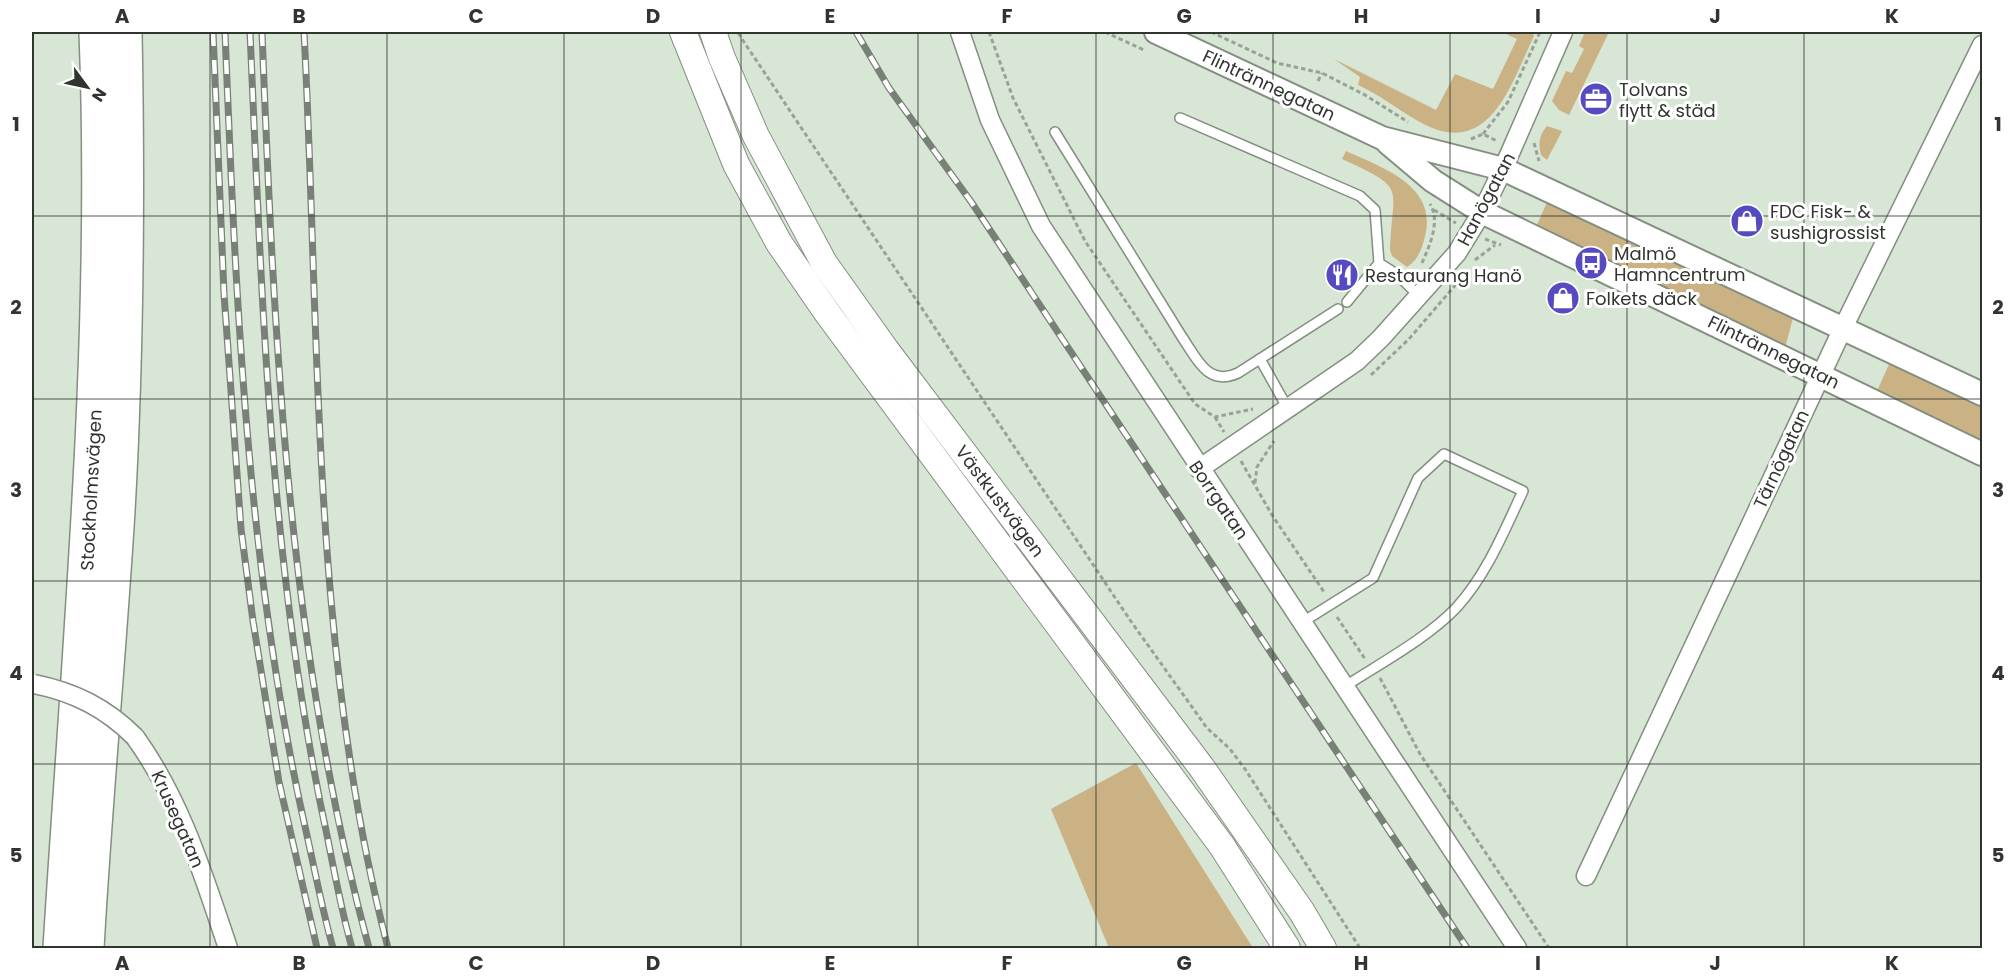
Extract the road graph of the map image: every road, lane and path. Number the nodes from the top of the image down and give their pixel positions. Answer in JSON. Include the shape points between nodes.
{"nodes":[{"id":1,"x":96,"y":32,"type":"edge"},
{"id":2,"x":125,"y":32,"type":"edge"},
{"id":3,"x":683,"y":32,"type":"edge"},
{"id":4,"x":732,"y":32,"type":"edge"},
{"id":5,"x":960,"y":32,"type":"edge"},
{"id":6,"x":989,"y":32,"type":"edge"},
{"id":7,"x":1156,"y":32,"type":"edge"},
{"id":8,"x":1211,"y":32,"type":"edge"},
{"id":9,"x":1540,"y":32,"type":"edge"},
{"id":10,"x":1563,"y":32,"type":"edge"},
{"id":11,"x":1983,"y":45,"type":"edge"},
{"id":12,"x":1322,"y":73,"type":"junction"},
{"id":13,"x":1318,"y":81,"type":"dead end"},
{"id":14,"x":1180,"y":118,"type":"dead end"},
{"id":15,"x":1411,"y":124,"type":"dead end"},
{"id":16,"x":1055,"y":132,"type":"dead end"},
{"id":17,"x":1483,"y":134,"type":"dead end"},
{"id":18,"x":1382,"y":138,"type":"junction"},
{"id":19,"x":1503,"y":169,"type":"junction"},
{"id":20,"x":1425,"y":196,"type":"dead end"},
{"id":21,"x":1482,"y":212,"type":"junction"},
{"id":22,"x":1379,"y":262,"type":"junction"},
{"id":23,"x":1414,"y":290,"type":"junction"},
{"id":24,"x":1347,"y":302,"type":"dead end"},
{"id":25,"x":1338,"y":309,"type":"dead end"},
{"id":26,"x":1843,"y":328,"type":"junction"},
{"id":27,"x":1260,"y":359,"type":"junction"},
{"id":28,"x":1821,"y":375,"type":"junction"},
{"id":29,"x":1983,"y":394,"type":"edge"},
{"id":30,"x":1283,"y":400,"type":"junction"},
{"id":31,"x":1983,"y":454,"type":"edge"},
{"id":32,"x":1199,"y":469,"type":"junction"},
{"id":33,"x":1255,"y":486,"type":"dead end"},
{"id":34,"x":1331,"y":605,"type":"junction"},
{"id":35,"x":1301,"y":623,"type":"junction"},
{"id":36,"x":1372,"y":668,"type":"junction"},
{"id":37,"x":33,"y":684,"type":"edge"},
{"id":38,"x":1344,"y":687,"type":"junction"},
{"id":39,"x":1586,"y":876,"type":"dead end"},
{"id":40,"x":60,"y":948,"type":"edge"},
{"id":41,"x":87,"y":948,"type":"edge"},
{"id":42,"x":228,"y":948,"type":"edge"},
{"id":43,"x":1287,"y":948,"type":"edge"},
{"id":44,"x":1323,"y":948,"type":"edge"},
{"id":45,"x":1360,"y":948,"type":"edge"},
{"id":46,"x":1517,"y":948,"type":"edge"},
{"id":47,"x":1549,"y":948,"type":"edge"}],
"edges":[{"from":1,"to":40,"type":"highway","name":"Stockholmsvägen","via":[[99,283],[96,383]]},
{"from":2,"to":41,"type":"highway","name":"Stockholmsvägen","via":[[121,440]]},
{"from":3,"to":43,"type":"main road","name":"Västkustvägen","via":[[736,164],[780,243],[828,314],[1222,846]]},
{"from":4,"to":44,"type":"main road","name":"Västkustvägen","via":[[722,58],[756,136],[824,263],[1202,768]]},
{"from":4,"to":45,"type":"path","via":[[1130,620],[1207,728],[1245,769]]},
{"from":5,"to":32,"type":"street","name":"Borrgatan","via":[[990,120],[1041,226]]},
{"from":6,"to":30,"type":"path","via":[[1013,98],[1085,241],[1195,404],[1215,417]]},
{"from":7,"to":18,"type":"street","name":"Flintrännegatan"},
{"from":8,"to":12,"type":"path","via":[[1277,63]]},
{"from":9,"to":17,"type":"path","via":[[1508,102]]},
{"from":10,"to":19,"type":"street","name":"Hanögatan"},
{"from":11,"to":26,"type":"street","name":"Tärnögatan"},
{"from":12,"to":13,"type":"path"},
{"from":12,"to":15,"type":"path"},
{"from":14,"to":22,"type":"lane","via":[[1360,195],[1375,210]]},
{"from":16,"to":27,"type":"lane","via":[[1202,366],[1213,375],[1226,378]]},
{"from":18,"to":19,"type":"street","name":"Flintrännegatan"},
{"from":18,"to":21,"type":"street","name":"Flintrännegatan","via":[[1433,181]]},
{"from":19,"to":21,"type":"street","name":"Hanögatan"},
{"from":19,"to":26,"type":"street","name":"Flintrännegatan"},
{"from":20,"to":23,"type":"path","via":[[1434,210],[1432,239]]},
{"from":21,"to":23,"type":"street","name":"Hanögatan","via":[[1457,253]]},
{"from":21,"to":28,"type":"street","name":"Flintrännegatan"},
{"from":22,"to":23,"type":"lane"},
{"from":22,"to":24,"type":"lane"},
{"from":23,"to":30,"type":"street","name":"Hanögatan","via":[[1357,361]]},
{"from":25,"to":27,"type":"lane"},
{"from":26,"to":28,"type":"street","name":"Tärnögatan"},
{"from":26,"to":29,"type":"street","name":"Flintrännegatan"},
{"from":27,"to":30,"type":"lane"},
{"from":28,"to":31,"type":"street","name":"Flintrännegatan"},
{"from":28,"to":39,"type":"street","name":"Tärnögatan"},
{"from":30,"to":32,"type":"street","name":"Hanögatan"},
{"from":32,"to":35,"type":"street","name":"Borrgatan"},
{"from":33,"to":34,"type":"path"},
{"from":34,"to":35,"type":"lane"},
{"from":34,"to":36,"type":"path"},
{"from":34,"to":36,"type":"lane","via":[[1373,578],[1418,478],[1444,454],[1523,491],[1485,569],[1456,608]]},
{"from":35,"to":38,"type":"street","name":"Borrgatan"},
{"from":36,"to":38,"type":"lane"},
{"from":36,"to":47,"type":"path","via":[[1393,699],[1420,754]]},
{"from":37,"to":42,"type":"street","name":"Krusegatan","bridge":true,"via":[[92,703],[135,737],[173,799]]},
{"from":38,"to":46,"type":"street","name":"Borrgatan"}]}
